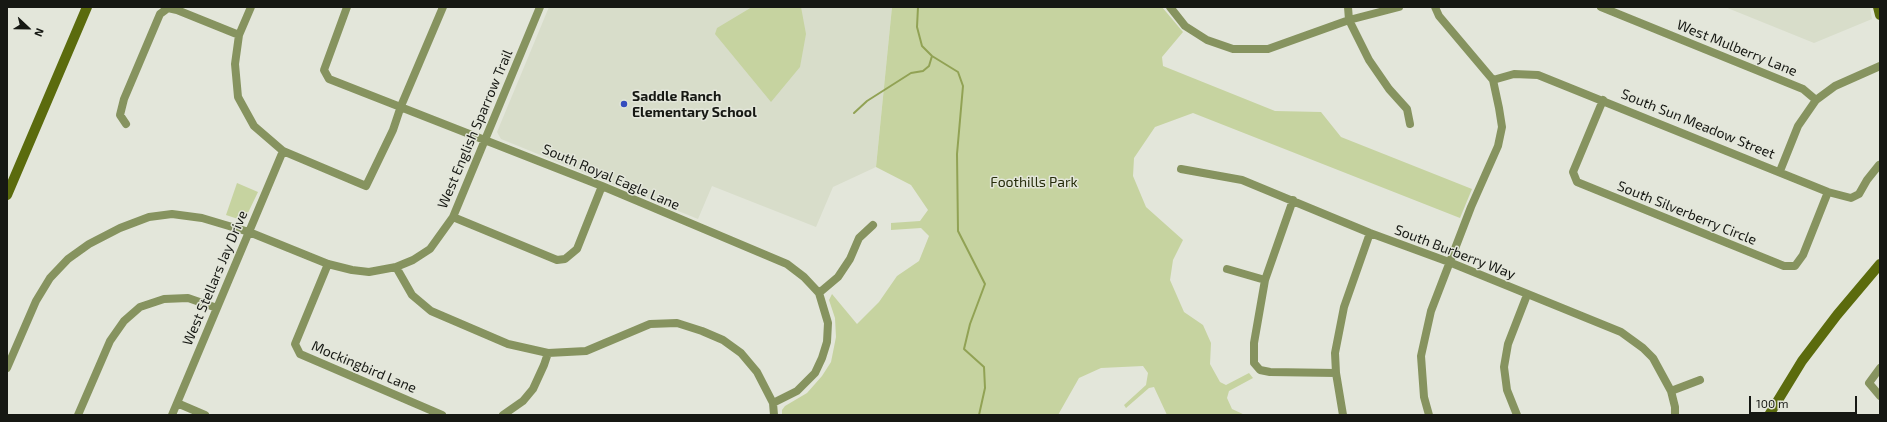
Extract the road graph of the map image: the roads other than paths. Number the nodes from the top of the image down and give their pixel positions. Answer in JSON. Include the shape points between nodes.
{"nodes":[{"id":1,"x":87,"y":7,"type":"edge"},
{"id":2,"x":251,"y":7,"type":"edge"},
{"id":3,"x":347,"y":7,"type":"edge"},
{"id":4,"x":443,"y":7,"type":"edge"},
{"id":5,"x":540,"y":7,"type":"edge"},
{"id":6,"x":1170,"y":7,"type":"edge"},
{"id":7,"x":1348,"y":7,"type":"edge"},
{"id":8,"x":1399,"y":7,"type":"edge"},
{"id":9,"x":1435,"y":7,"type":"edge"},
{"id":10,"x":1602,"y":7,"type":"edge"},
{"id":11,"x":1878,"y":7,"type":"edge"},
{"id":12,"x":1880,"y":15,"type":"edge"},
{"id":13,"x":1349,"y":20,"type":"junction"},
{"id":14,"x":239,"y":35,"type":"junction"},
{"id":15,"x":1880,"y":66,"type":"edge"},
{"id":16,"x":1493,"y":80,"type":"junction"},
{"id":17,"x":1603,"y":100,"type":"junction"},
{"id":18,"x":1816,"y":100,"type":"junction"},
{"id":19,"x":401,"y":106,"type":"junction"},
{"id":20,"x":126,"y":124,"type":"dead end"},
{"id":21,"x":1410,"y":124,"type":"dead end"},
{"id":22,"x":486,"y":140,"type":"junction"},
{"id":23,"x":283,"y":151,"type":"junction"},
{"id":24,"x":1878,"y":165,"type":"dead end"},
{"id":25,"x":1181,"y":169,"type":"dead end"},
{"id":26,"x":1780,"y":171,"type":"junction"},
{"id":27,"x":602,"y":186,"type":"junction"},
{"id":28,"x":1828,"y":192,"type":"junction"},
{"id":29,"x":7,"y":195,"type":"edge"},
{"id":30,"x":1293,"y":200,"type":"junction"},
{"id":31,"x":453,"y":217,"type":"junction"},
{"id":32,"x":873,"y":225,"type":"dead end"},
{"id":33,"x":249,"y":232,"type":"junction"},
{"id":34,"x":1370,"y":233,"type":"junction"},
{"id":35,"x":1449,"y":262,"type":"junction"},
{"id":36,"x":328,"y":264,"type":"junction"},
{"id":37,"x":1880,"y":264,"type":"edge"},
{"id":38,"x":396,"y":268,"type":"junction"},
{"id":39,"x":1227,"y":269,"type":"dead end"},
{"id":40,"x":1265,"y":280,"type":"junction"},
{"id":41,"x":819,"y":293,"type":"junction"},
{"id":42,"x":1527,"y":295,"type":"junction"},
{"id":43,"x":217,"y":308,"type":"junction"},
{"id":44,"x":548,"y":353,"type":"junction"},
{"id":45,"x":7,"y":368,"type":"edge"},
{"id":46,"x":1880,"y":368,"type":"edge"},
{"id":47,"x":1336,"y":374,"type":"junction"},
{"id":48,"x":1700,"y":380,"type":"dead end"},
{"id":49,"x":1671,"y":391,"type":"junction"},
{"id":50,"x":1880,"y":396,"type":"edge"},
{"id":51,"x":177,"y":403,"type":"junction"},
{"id":52,"x":773,"y":403,"type":"junction"},
{"id":53,"x":78,"y":415,"type":"edge"},
{"id":54,"x":172,"y":415,"type":"edge"},
{"id":55,"x":204,"y":415,"type":"edge"},
{"id":56,"x":442,"y":415,"type":"edge"},
{"id":57,"x":504,"y":415,"type":"edge"},
{"id":58,"x":774,"y":415,"type":"edge"},
{"id":59,"x":1343,"y":415,"type":"edge"},
{"id":60,"x":1429,"y":415,"type":"edge"},
{"id":61,"x":1518,"y":415,"type":"edge"},
{"id":62,"x":1675,"y":415,"type":"edge"},
{"id":63,"x":1770,"y":415,"type":"edge"}],
"edges":[{"from":1,"to":29,"type":"main road"},
{"from":2,"to":14,"type":"street"},
{"from":3,"to":19,"type":"street","name":"South Royal Eagle Lane","via":[[324,70],[329,79]]},
{"from":4,"to":19,"type":"street"},
{"from":5,"to":22,"type":"street","name":"West English Sparrow Trail"},
{"from":6,"to":13,"type":"street","via":[[1185,26],[1207,40],[1233,49],[1268,49]]},
{"from":7,"to":13,"type":"street"},
{"from":8,"to":13,"type":"street"},
{"from":9,"to":16,"type":"street","via":[[1439,16]]},
{"from":10,"to":18,"type":"street","name":"West Mulberry Lane","via":[[1803,89]]},
{"from":11,"to":12,"type":"main road"},
{"from":13,"to":21,"type":"street","via":[[1369,60],[1406,109]]},
{"from":14,"to":20,"type":"street","via":[[177,10],[168,8],[160,14],[124,99],[120,115]]},
{"from":14,"to":23,"type":"street","via":[[235,64],[238,97],[254,126]]},
{"from":15,"to":18,"type":"street","via":[[1835,86]]},
{"from":16,"to":17,"type":"street","name":"South Sun Meadow Street","via":[[1514,74],[1538,75]]},
{"from":16,"to":35,"type":"street","via":[[1502,127],[1498,146]]},
{"from":17,"to":26,"type":"street","name":"South Sun Meadow Street"},
{"from":17,"to":28,"type":"street","name":"South Silverberry Circle","via":[[1573,172],[1577,182],[1784,266],[1795,266],[1803,255]]},
{"from":18,"to":26,"type":"street","via":[[1798,126]]},
{"from":19,"to":22,"type":"street","name":"South Royal Eagle Lane"},
{"from":19,"to":23,"type":"street","via":[[393,130],[366,186]]},
{"from":22,"to":27,"type":"street","name":"South Royal Eagle Lane"},
{"from":22,"to":31,"type":"street","name":"West English Sparrow Trail"},
{"from":23,"to":33,"type":"street","name":"West Stellars Jay Drive"},
{"from":24,"to":28,"type":"street","name":"South Sun Meadow Street","via":[[1859,194],[1851,198]]},
{"from":25,"to":30,"type":"street","name":"South Burberry Way","via":[[1242,180]]},
{"from":26,"to":28,"type":"street","name":"South Sun Meadow Street"},
{"from":27,"to":31,"type":"street","via":[[577,249],[566,259],[557,260]]},
{"from":27,"to":41,"type":"street","name":"South Royal Eagle Lane","via":[[787,264]]},
{"from":30,"to":34,"type":"street","name":"South Burberry Way"},
{"from":30,"to":40,"type":"street"},
{"from":31,"to":38,"type":"street","name":"West English Sparrow Trail","via":[[430,249]]},
{"from":32,"to":41,"type":"street","via":[[858,238],[850,259],[838,277]]},
{"from":33,"to":36,"type":"street","name":"West English Sparrow Trail"},
{"from":33,"to":43,"type":"street","name":"West Stellars Jay Drive"},
{"from":33,"to":45,"type":"street","name":"West English Sparrow Trail","via":[[202,218],[172,214],[149,217],[89,244],[68,259],[50,278],[36,300]]},
{"from":34,"to":35,"type":"street","name":"South Burberry Way"},
{"from":34,"to":47,"type":"street","via":[[1344,307],[1335,353]]},
{"from":35,"to":42,"type":"street","name":"South Burberry Way"},
{"from":35,"to":60,"type":"street","via":[[1431,311],[1421,356],[1424,397]]},
{"from":36,"to":38,"type":"street","name":"West English Sparrow Trail","via":[[369,272]]},
{"from":36,"to":56,"type":"street","name":"Mockingbird Lane","via":[[295,344],[300,354]]},
{"from":37,"to":63,"type":"main road","via":[[1802,361]]},
{"from":38,"to":44,"type":"street","via":[[412,294],[431,311],[508,344]]},
{"from":39,"to":40,"type":"street"},
{"from":40,"to":47,"type":"street","via":[[1254,343],[1254,363],[1260,370],[1270,372]]},
{"from":41,"to":52,"type":"street","name":"South Royal Eagle Lane","via":[[828,323],[827,342],[822,358],[815,373],[797,391]]},
{"from":42,"to":49,"type":"street","name":"South Burberry Way","via":[[1633,339],[1653,358]]},
{"from":42,"to":61,"type":"street","via":[[1508,344],[1504,367],[1507,390]]},
{"from":43,"to":51,"type":"street","name":"West Stellars Jay Drive"},
{"from":43,"to":53,"type":"street","via":[[188,298],[164,299],[140,307],[124,321],[110,340]]},
{"from":44,"to":52,"type":"street","via":[[586,351],[650,324],[677,323],[723,340],[741,353],[757,372]]},
{"from":44,"to":57,"type":"street","via":[[533,388],[523,401]]},
{"from":46,"to":50,"type":"street","via":[[1869,383]]},
{"from":47,"to":59,"type":"street"},
{"from":48,"to":49,"type":"street"},
{"from":49,"to":62,"type":"street","name":"South Burberry Way"},
{"from":51,"to":54,"type":"street","name":"West Stellars Jay Drive"},
{"from":51,"to":55,"type":"street"},
{"from":52,"to":58,"type":"street"}]}
